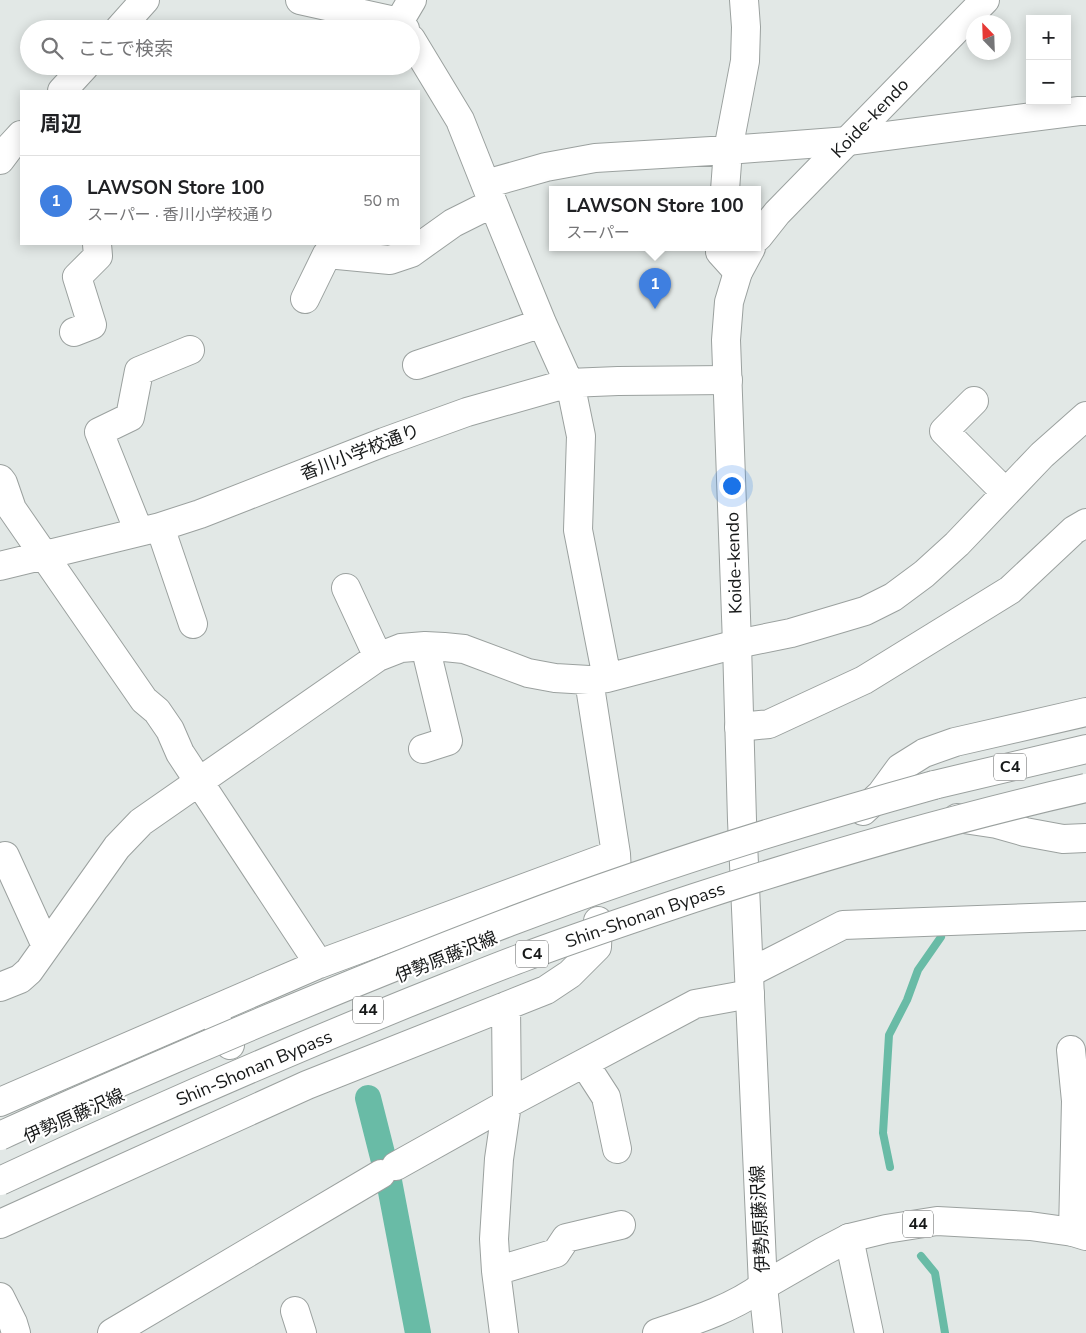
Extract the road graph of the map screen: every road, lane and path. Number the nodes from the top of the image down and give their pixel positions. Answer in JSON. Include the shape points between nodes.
{"nodes":[{"id":1,"x":145,"y":0,"type":"edge"},
{"id":2,"x":300,"y":0,"type":"edge"},
{"id":3,"x":744,"y":0,"type":"edge"},
{"id":4,"x":985,"y":0,"type":"edge"},
{"id":5,"x":127,"y":20,"type":"edge"},
{"id":6,"x":393,"y":20,"type":"edge"},
{"id":7,"x":420,"y":47,"type":"edge"},
{"id":8,"x":77,"y":75,"type":"edge"},
{"id":9,"x":63,"y":90,"type":"edge"},
{"id":10,"x":1086,"y":111,"type":"edge"},
{"id":11,"x":848,"y":141,"type":"junction"},
{"id":12,"x":728,"y":150,"type":"junction"},
{"id":13,"x":725,"y":186,"type":"edge"},
{"id":14,"x":489,"y":194,"type":"junction"},
{"id":15,"x":761,"y":233,"type":"edge"},
{"id":16,"x":97,"y":245,"type":"edge"},
{"id":17,"x":720,"y":251,"type":"edge"},
{"id":18,"x":749,"y":251,"type":"edge"},
{"id":19,"x":738,"y":272,"type":"junction"},
{"id":20,"x":305,"y":299,"type":"dead end"},
{"id":21,"x":542,"y":323,"type":"junction"},
{"id":22,"x":74,"y":332,"type":"dead end"},
{"id":23,"x":190,"y":350,"type":"dead end"},
{"id":24,"x":418,"y":365,"type":"dead end"},
{"id":25,"x":728,"y":380,"type":"junction"},
{"id":26,"x":569,"y":383,"type":"junction"},
{"id":27,"x":974,"y":400,"type":"dead end"},
{"id":28,"x":1086,"y":416,"type":"edge"},
{"id":29,"x":0,"y":479,"type":"edge"},
{"id":30,"x":1005,"y":492,"type":"junction"},
{"id":31,"x":1086,"y":523,"type":"edge"},
{"id":32,"x":150,"y":529,"type":"junction"},
{"id":33,"x":46,"y":556,"type":"junction"},
{"id":34,"x":0,"y":566,"type":"edge"},
{"id":35,"x":346,"y":588,"type":"dead end"},
{"id":36,"x":193,"y":624,"type":"dead end"},
{"id":37,"x":737,"y":644,"type":"junction"},
{"id":38,"x":425,"y":646,"type":"junction"},
{"id":39,"x":378,"y":657,"type":"junction"},
{"id":40,"x":598,"y":679,"type":"junction"},
{"id":41,"x":1086,"y":712,"type":"edge"},
{"id":42,"x":739,"y":727,"type":"junction"},
{"id":43,"x":423,"y":749,"type":"dead end"},
{"id":44,"x":1086,"y":749,"type":"edge"},
{"id":45,"x":199,"y":781,"type":"junction"},
{"id":46,"x":1086,"y":788,"type":"edge"},
{"id":47,"x":1086,"y":838,"type":"edge"},
{"id":48,"x":616,"y":854,"type":"junction"},
{"id":49,"x":0,"y":858,"type":"edge"},
{"id":50,"x":744,"y":863,"type":"junction"},
{"id":51,"x":618,"y":892,"type":"junction"},
{"id":52,"x":1086,"y":916,"type":"edge"},
{"id":53,"x":598,"y":921,"type":"junction"},
{"id":54,"x":46,"y":946,"type":"junction"},
{"id":55,"x":319,"y":964,"type":"junction"},
{"id":56,"x":749,"y":984,"type":"junction"},
{"id":57,"x":0,"y":987,"type":"edge"},
{"id":58,"x":506,"y":1006,"type":"junction"},
{"id":59,"x":211,"y":1011,"type":"junction"},
{"id":60,"x":230,"y":1045,"type":"junction"},
{"id":61,"x":1071,"y":1050,"type":"dead end"},
{"id":62,"x":584,"y":1063,"type":"junction"},
{"id":63,"x":1081,"y":1100,"type":"edge"},
{"id":64,"x":0,"y":1102,"type":"edge"},
{"id":65,"x":507,"y":1104,"type":"junction"},
{"id":66,"x":0,"y":1136,"type":"edge"},
{"id":67,"x":0,"y":1149,"type":"edge"},
{"id":68,"x":617,"y":1149,"type":"dead end"},
{"id":69,"x":0,"y":1171,"type":"edge"},
{"id":70,"x":0,"y":1181,"type":"edge"},
{"id":71,"x":0,"y":1224,"type":"edge"},
{"id":72,"x":621,"y":1225,"type":"dead end"},
{"id":73,"x":1079,"y":1234,"type":"edge"},
{"id":74,"x":849,"y":1238,"type":"junction"},
{"id":75,"x":496,"y":1271,"type":"junction"},
{"id":76,"x":763,"y":1286,"type":"junction"},
{"id":77,"x":0,"y":1297,"type":"edge"},
{"id":78,"x":16,"y":1333,"type":"edge"},
{"id":79,"x":112,"y":1333,"type":"edge"},
{"id":80,"x":504,"y":1333,"type":"edge"},
{"id":81,"x":657,"y":1333,"type":"edge"},
{"id":82,"x":768,"y":1333,"type":"edge"},
{"id":83,"x":869,"y":1333,"type":"edge"}],
"edges":[{"from":1,"to":5,"type":"main road"},
{"from":2,"to":6,"type":"main road"},
{"from":3,"to":12,"type":"main road","via":[[745,61]]},
{"from":4,"to":11,"type":"main road","name":"Koide-kendo"},
{"from":7,"to":14,"type":"main road","via":[[460,120]]},
{"from":8,"to":9,"type":"main road"},
{"from":10,"to":11,"type":"main road"},
{"from":11,"to":12,"type":"main road"},
{"from":11,"to":15,"type":"main road","name":"Koide-kendo"},
{"from":12,"to":13,"type":"main road"},
{"from":12,"to":14,"type":"main road","via":[[595,158],[546,166]]},
{"from":14,"to":20,"type":"main road","via":[[411,253],[390,260],[327,254]]},
{"from":14,"to":21,"type":"main road"},
{"from":16,"to":22,"type":"main road","via":[[98,256],[77,277],[92,326]]},
{"from":17,"to":19,"type":"main road"},
{"from":18,"to":19,"type":"main road","name":"Koide-kendo"},
{"from":19,"to":25,"type":"main road","name":"Koide-kendo","via":[[729,302],[726,340]]},
{"from":21,"to":24,"type":"main road"},
{"from":21,"to":26,"type":"main road"},
{"from":23,"to":32,"type":"main road","via":[[139,371],[130,417],[99,432]]},
{"from":25,"to":26,"type":"main road","name":"香川小学校通り"},
{"from":25,"to":37,"type":"main road","name":"Koide-kendo"},
{"from":26,"to":32,"type":"main road","name":"香川小学校通り","via":[[421,428],[200,514]]},
{"from":26,"to":40,"type":"main road","via":[[581,436],[578,530]]},
{"from":27,"to":30,"type":"main road","via":[[944,431]]},
{"from":28,"to":30,"type":"main road"},
{"from":29,"to":33,"type":"main road","via":[[12,509]]},
{"from":30,"to":37,"type":"main road","via":[[957,544],[893,597],[865,611],[810,628]]},
{"from":31,"to":42,"type":"main road","via":[[1074,530],[1010,590],[864,680],[770,724]]},
{"from":32,"to":33,"type":"main road","name":"香川小学校通り"},
{"from":32,"to":36,"type":"main road"},
{"from":33,"to":34,"type":"main road","name":"香川小学校通り"},
{"from":33,"to":45,"type":"main road","via":[[144,700],[157,711],[170,730],[180,753]]},
{"from":35,"to":39,"type":"main road"},
{"from":37,"to":40,"type":"main road"},
{"from":37,"to":42,"type":"main road","name":"Koide-kendo"},
{"from":38,"to":39,"type":"main road","via":[[401,648]]},
{"from":38,"to":40,"type":"main road","via":[[464,649],[555,678]]},
{"from":38,"to":43,"type":"main road","via":[[448,742]]},
{"from":39,"to":45,"type":"main road"},
{"from":40,"to":48,"type":"main road"},
{"from":41,"to":50,"type":"main road","via":[[955,742],[924,753],[900,768],[881,794],[860,813]]},
{"from":42,"to":50,"type":"main road","name":"Koide-kendo"},
{"from":44,"to":66,"type":"main road","number":"C4","bridge":true,"via":[[840,811],[510,921],[300,1004]]},
{"from":45,"to":54,"type":"main road","via":[[141,822],[117,847]]},
{"from":45,"to":55,"type":"main road"},
{"from":46,"to":70,"type":"main road","name":"Shin-Shonan Bypass","number":"C4","bridge":true,"via":[[849,849],[523,957],[308,1044]]},
{"from":47,"to":50,"type":"main road","via":[[1063,839],[958,818],[915,824],[782,861]]},
{"from":48,"to":51,"type":"main road"},
{"from":48,"to":55,"type":"main road"},
{"from":49,"to":54,"type":"main road","via":[[5,856]]},
{"from":50,"to":51,"type":"main road","name":"伊勢原藤沢線","number":"44"},
{"from":50,"to":53,"type":"main road","name":"伊勢原藤沢線","number":"44"},
{"from":50,"to":56,"type":"main road","name":"伊勢原藤沢線"},
{"from":51,"to":60,"type":"main road","name":"伊勢原藤沢線","number":"44","via":[[513,930]]},
{"from":52,"to":56,"type":"main road","via":[[843,925]]},
{"from":53,"to":58,"type":"main road","via":[[597,947],[570,974],[546,990]]},
{"from":53,"to":69,"type":"main road","name":"伊勢原藤沢線","number":"44","via":[[519,949],[313,1033]]},
{"from":54,"to":57,"type":"main road","via":[[30,971]]},
{"from":55,"to":59,"type":"main road"},
{"from":56,"to":62,"type":"main road","via":[[695,1004]]},
{"from":56,"to":76,"type":"main road","name":"伊勢原藤沢線"},
{"from":58,"to":65,"type":"main road"},
{"from":58,"to":71,"type":"main road","via":[[307,1085]]},
{"from":59,"to":60,"type":"main road"},
{"from":59,"to":64,"type":"main road"},
{"from":60,"to":67,"type":"main road","name":"伊勢原藤沢線","number":"44"},
{"from":61,"to":63,"type":"main road"},
{"from":62,"to":65,"type":"main road"},
{"from":62,"to":68,"type":"main road","via":[[606,1097]]},
{"from":63,"to":73,"type":"main road"},
{"from":65,"to":75,"type":"main road","via":[[498,1159],[494,1239]]},
{"from":65,"to":79,"type":"main road"},
{"from":72,"to":75,"type":"main road","via":[[566,1238],[556,1253]]},
{"from":73,"to":74,"type":"main road","name":"伊勢原藤沢線","number":"44","via":[[1030,1226],[937,1222]]},
{"from":74,"to":76,"type":"main road","name":"伊勢原藤沢線","number":"44"},
{"from":74,"to":83,"type":"main road"},
{"from":75,"to":80,"type":"main road"},
{"from":76,"to":81,"type":"main road","via":[[748,1297]]},
{"from":76,"to":82,"type":"main road"},
{"from":77,"to":78,"type":"main road"}]}
